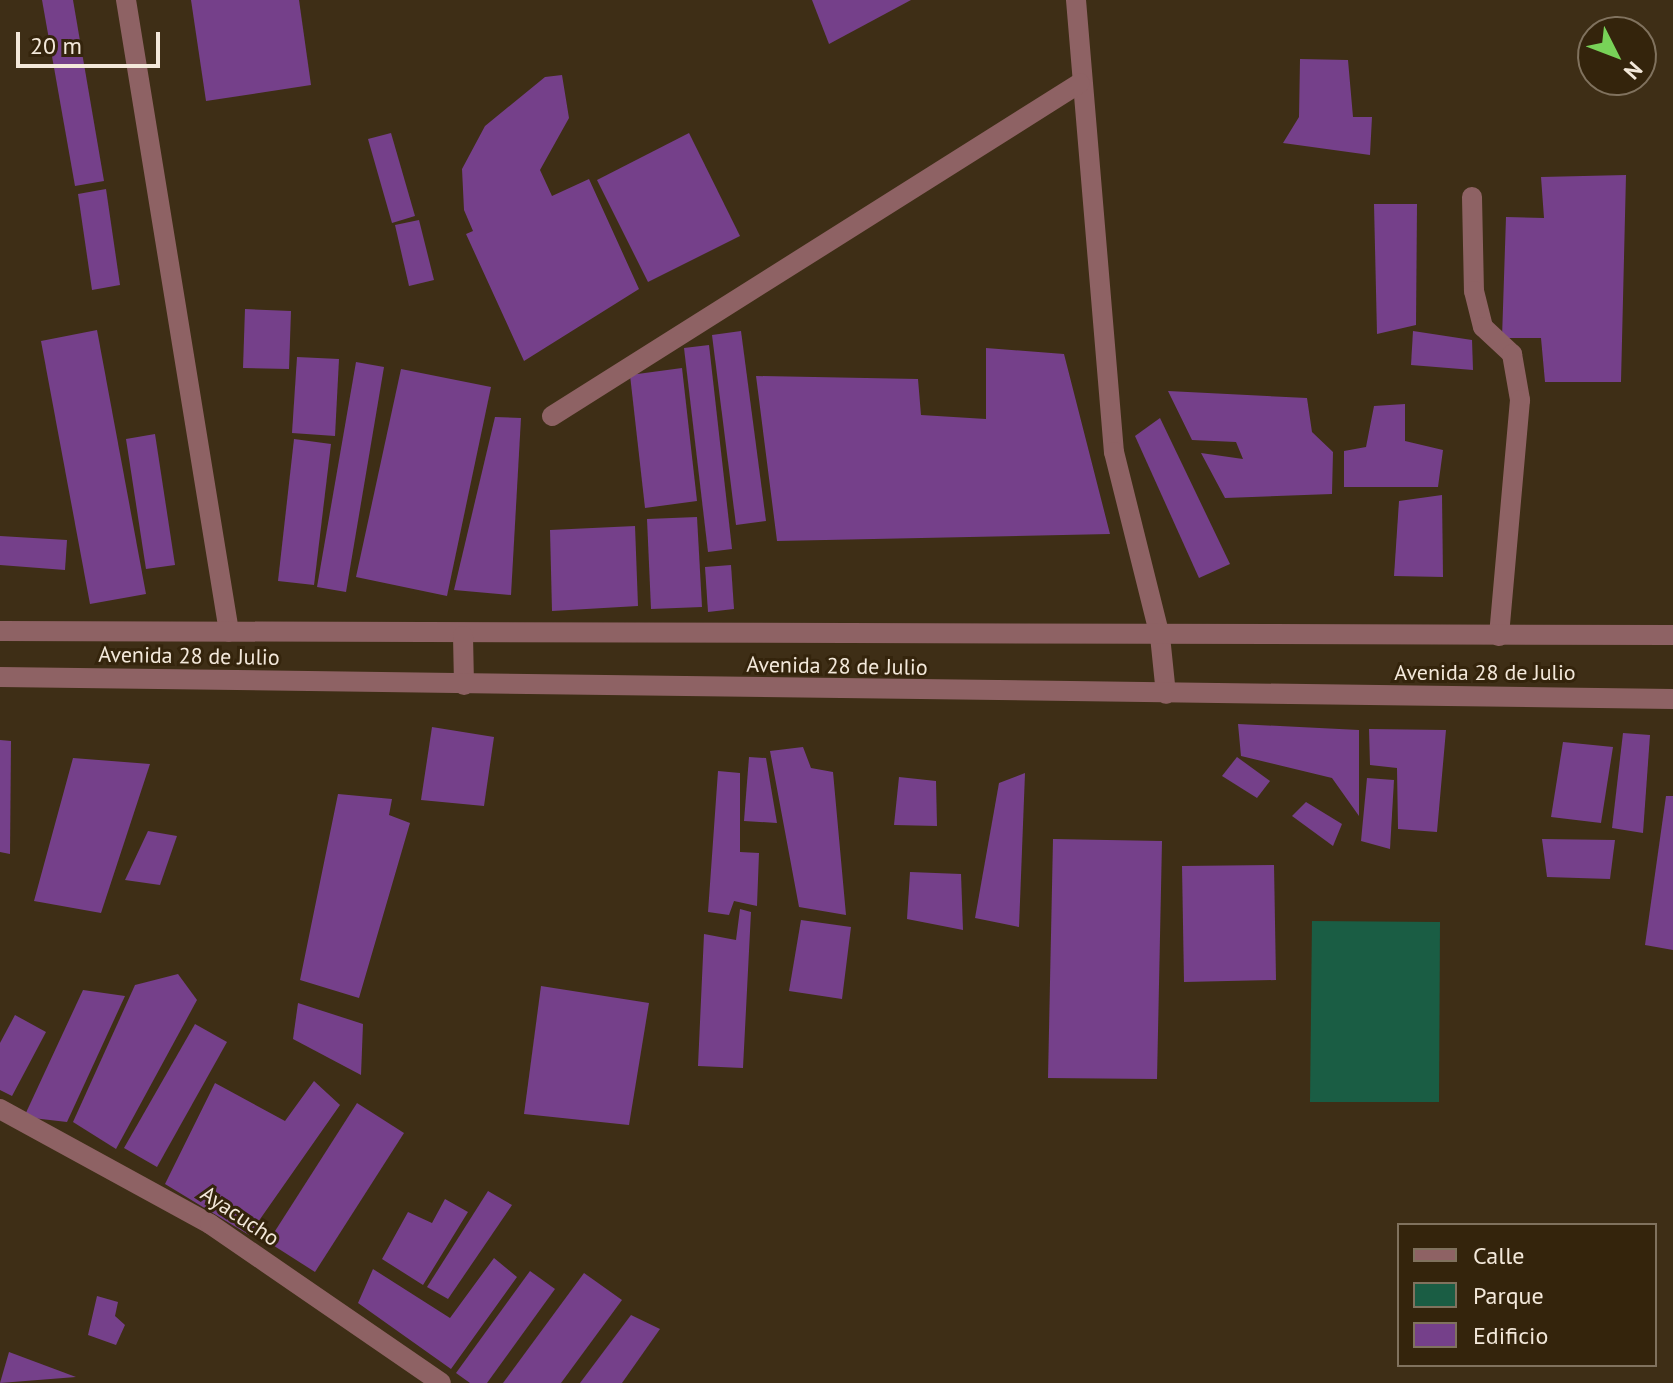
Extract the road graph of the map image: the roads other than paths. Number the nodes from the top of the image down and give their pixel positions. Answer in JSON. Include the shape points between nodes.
{"nodes":[{"id":1,"x":126,"y":0,"type":"edge"},
{"id":2,"x":1076,"y":0,"type":"edge"},
{"id":3,"x":1080,"y":83,"type":"junction"},
{"id":4,"x":1472,"y":197,"type":"dead end"},
{"id":5,"x":552,"y":416,"type":"dead end"},
{"id":6,"x":0,"y":631,"type":"edge"},
{"id":7,"x":229,"y":632,"type":"junction"},
{"id":8,"x":1673,"y":635,"type":"edge"},
{"id":9,"x":463,"y":636,"type":"junction"},
{"id":10,"x":1160,"y":636,"type":"junction"},
{"id":11,"x":1499,"y":636,"type":"junction"},
{"id":12,"x":0,"y":677,"type":"edge"},
{"id":13,"x":464,"y":685,"type":"junction"},
{"id":14,"x":1166,"y":694,"type":"junction"},
{"id":15,"x":1673,"y":699,"type":"edge"},
{"id":16,"x":0,"y":1109,"type":"edge"},
{"id":17,"x":441,"y":1383,"type":"edge"}],
"edges":[{"from":1,"to":7,"type":"street"},
{"from":2,"to":3,"type":"street"},
{"from":3,"to":5,"type":"street"},
{"from":3,"to":10,"type":"street","via":[[1114,452]]},
{"from":4,"to":11,"type":"street","via":[[1477,303],[1483,327],[1512,354],[1520,400]]},
{"from":6,"to":7,"type":"street","name":"Avenida 28 de Julio"},
{"from":7,"to":9,"type":"street","name":"Avenida 28 de Julio"},
{"from":8,"to":11,"type":"street","name":"Avenida 28 de Julio"},
{"from":9,"to":10,"type":"street","name":"Avenida 28 de Julio"},
{"from":9,"to":13,"type":"street"},
{"from":10,"to":11,"type":"street","name":"Avenida 28 de Julio"},
{"from":10,"to":14,"type":"street"},
{"from":12,"to":13,"type":"street","name":"Avenida 28 de Julio"},
{"from":13,"to":14,"type":"street","name":"Avenida 28 de Julio"},
{"from":14,"to":15,"type":"street","name":"Avenida 28 de Julio"},
{"from":16,"to":17,"type":"street","name":"Ayacucho","via":[[210,1224]]}]}
